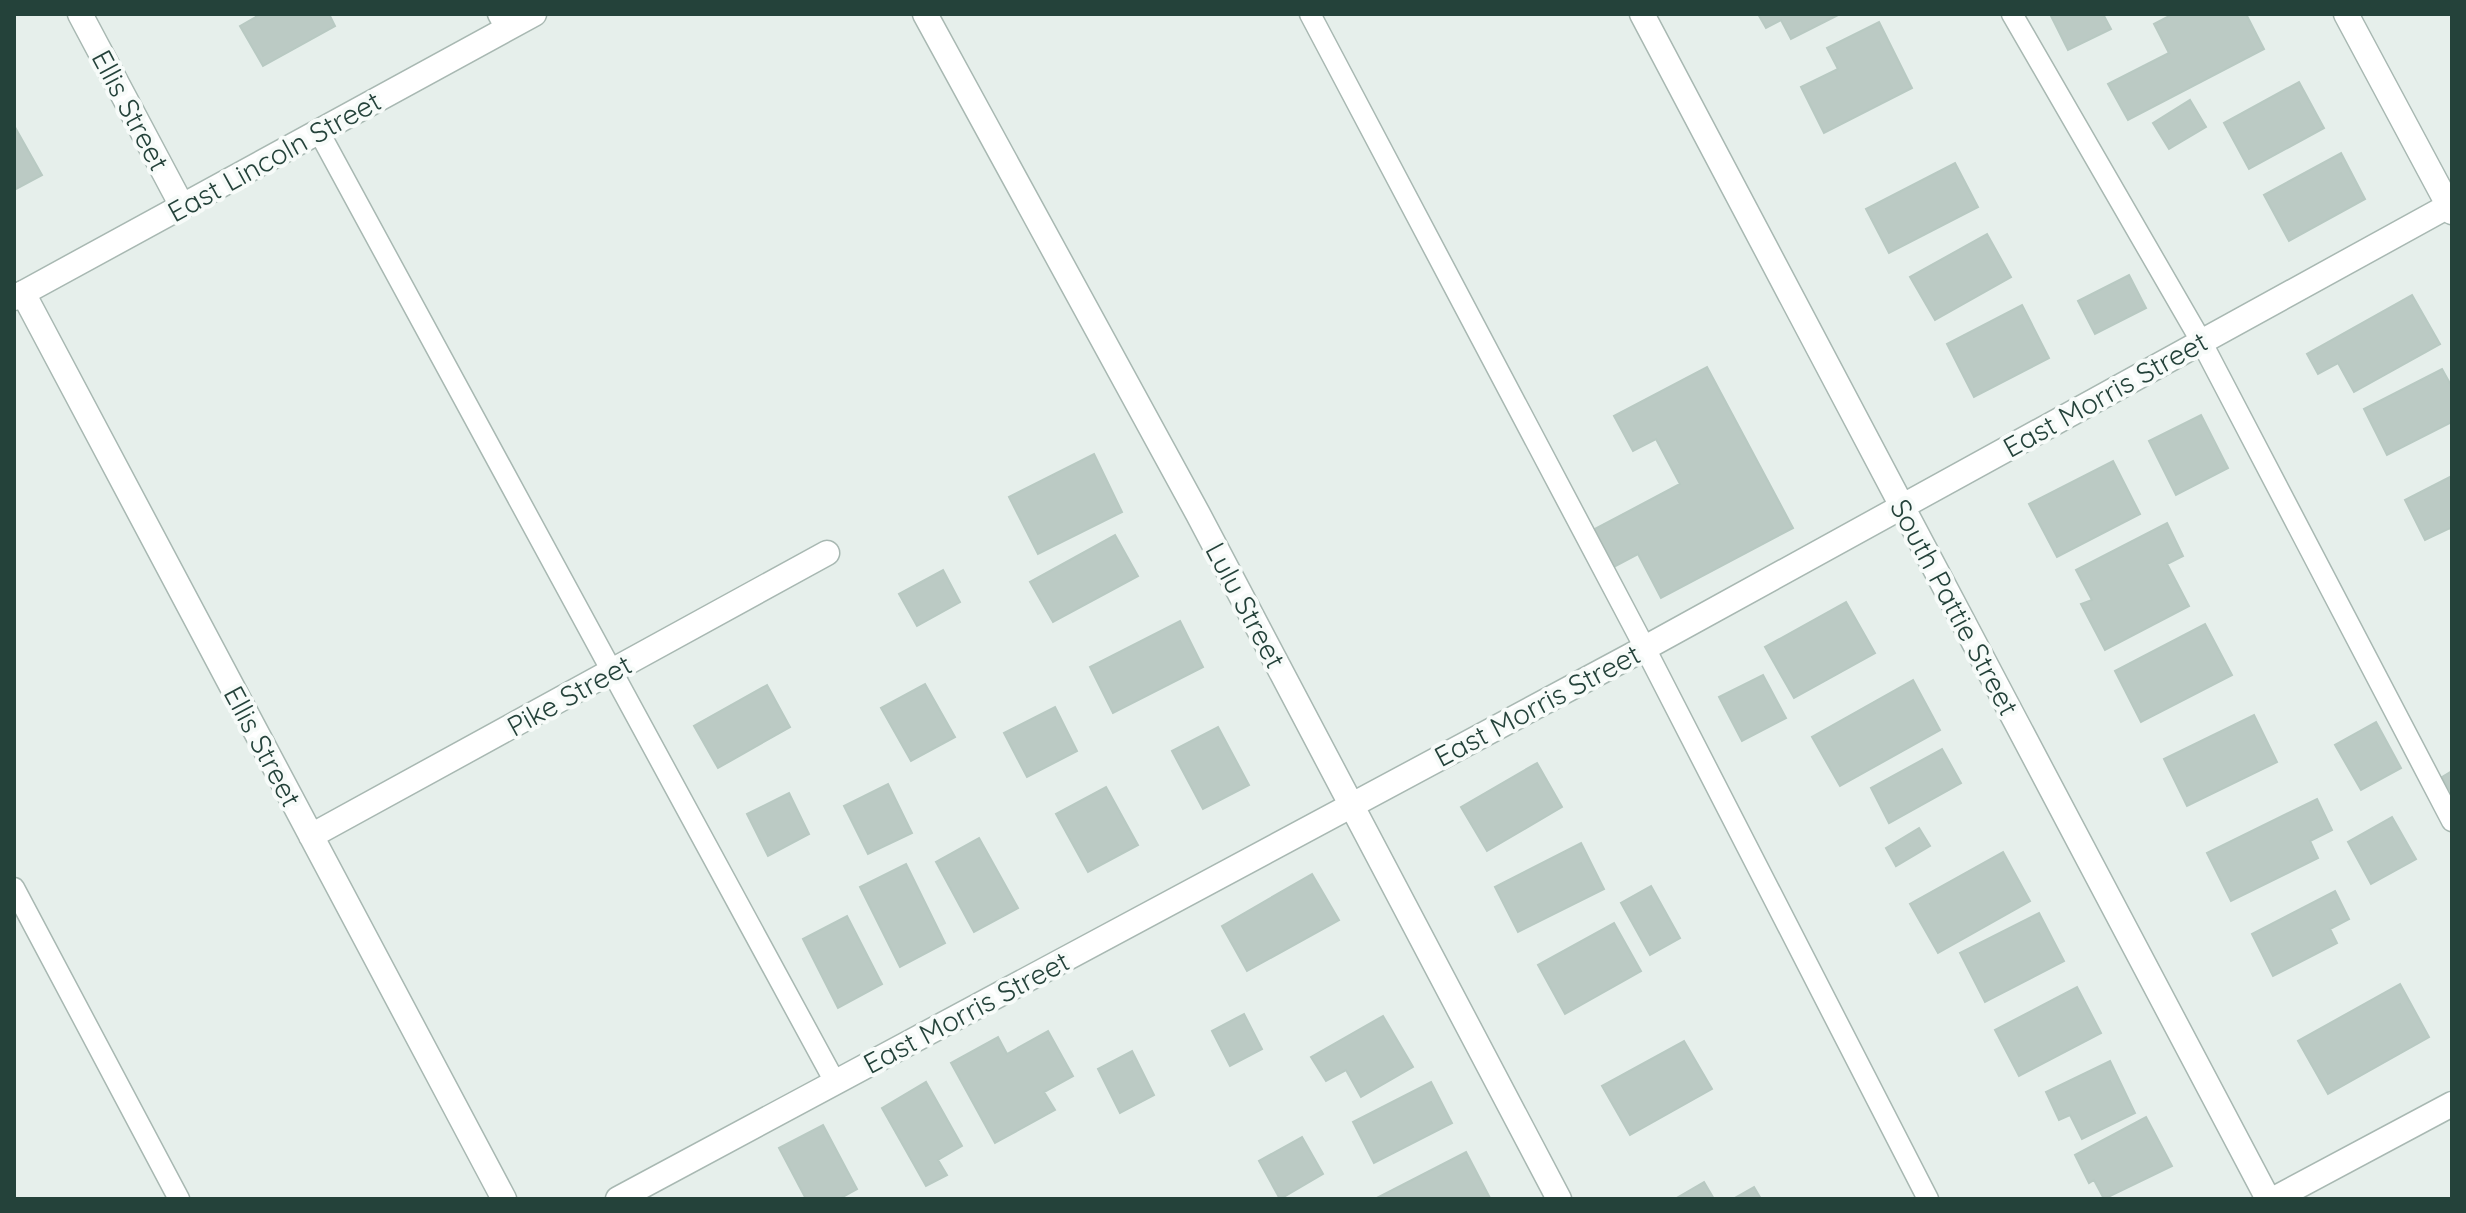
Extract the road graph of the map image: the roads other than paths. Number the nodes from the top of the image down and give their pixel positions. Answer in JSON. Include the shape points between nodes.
{"nodes":[{"id":1,"x":80,"y":14,"type":"edge"},
{"id":2,"x":534,"y":14,"type":"edge"},
{"id":3,"x":925,"y":14,"type":"edge"},
{"id":4,"x":1310,"y":14,"type":"edge"},
{"id":5,"x":1642,"y":14,"type":"edge"},
{"id":6,"x":2012,"y":14,"type":"edge"},
{"id":7,"x":2346,"y":14,"type":"edge"},
{"id":8,"x":502,"y":22,"type":"edge"},
{"id":9,"x":319,"y":132,"type":"junction"},
{"id":10,"x":182,"y":206,"type":"junction"},
{"id":11,"x":2451,"y":207,"type":"edge"},
{"id":12,"x":18,"y":295,"type":"edge"},
{"id":13,"x":2201,"y":341,"type":"junction"},
{"id":14,"x":1902,"y":506,"type":"junction"},
{"id":15,"x":827,"y":553,"type":"dead end"},
{"id":16,"x":1645,"y":648,"type":"junction"},
{"id":17,"x":612,"y":671,"type":"junction"},
{"id":18,"x":1351,"y":805,"type":"junction"},
{"id":19,"x":2452,"y":821,"type":"edge"},
{"id":20,"x":311,"y":836,"type":"junction"},
{"id":21,"x":14,"y":888,"type":"edge"},
{"id":22,"x":835,"y":1082,"type":"junction"},
{"id":23,"x":2452,"y":1104,"type":"edge"},
{"id":24,"x":179,"y":1199,"type":"edge"},
{"id":25,"x":504,"y":1199,"type":"edge"},
{"id":26,"x":618,"y":1199,"type":"edge"},
{"id":27,"x":1559,"y":1199,"type":"edge"},
{"id":28,"x":1928,"y":1199,"type":"edge"},
{"id":29,"x":2271,"y":1199,"type":"edge"}],
"edges":[{"from":1,"to":10,"type":"street","name":"Ellis Street"},
{"from":2,"to":8,"type":"street","name":"East Lincoln Street"},
{"from":3,"to":18,"type":"street","name":"Lulu Street"},
{"from":4,"to":16,"type":"lane"},
{"from":5,"to":14,"type":"street","name":"South Pattie Street"},
{"from":6,"to":13,"type":"lane"},
{"from":7,"to":11,"type":"street"},
{"from":8,"to":9,"type":"street","name":"East Lincoln Street"},
{"from":9,"to":10,"type":"street","name":"East Lincoln Street"},
{"from":9,"to":17,"type":"lane"},
{"from":10,"to":12,"type":"street","name":"East Lincoln Street"},
{"from":11,"to":13,"type":"street","name":"East Morris Street"},
{"from":12,"to":20,"type":"street","name":"Ellis Street"},
{"from":13,"to":14,"type":"street","name":"East Morris Street"},
{"from":13,"to":19,"type":"lane"},
{"from":14,"to":16,"type":"street","name":"East Morris Street"},
{"from":14,"to":29,"type":"street","name":"South Pattie Street"},
{"from":15,"to":17,"type":"street","name":"Pike Street"},
{"from":16,"to":18,"type":"street","name":"East Morris Street"},
{"from":16,"to":28,"type":"lane"},
{"from":17,"to":20,"type":"street","name":"Pike Street"},
{"from":17,"to":22,"type":"lane"},
{"from":18,"to":22,"type":"street","name":"East Morris Street"},
{"from":18,"to":27,"type":"street","name":"Lulu Street"},
{"from":20,"to":25,"type":"street","name":"Ellis Street"},
{"from":21,"to":24,"type":"lane"},
{"from":22,"to":26,"type":"street","name":"East Morris Street"},
{"from":23,"to":29,"type":"street"}]}
